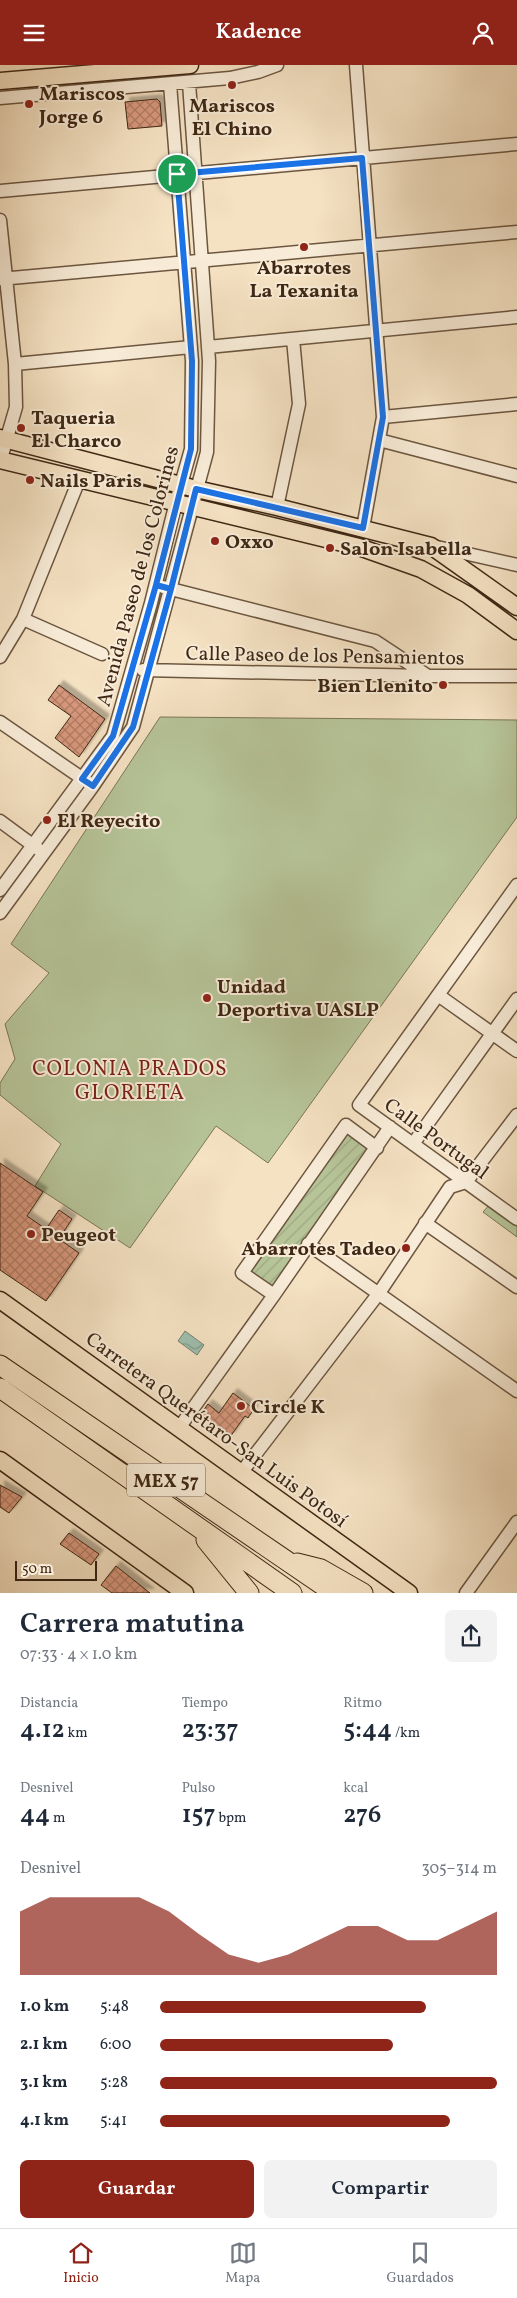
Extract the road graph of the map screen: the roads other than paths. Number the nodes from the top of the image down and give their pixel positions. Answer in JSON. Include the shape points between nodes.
{"nodes":[{"id":1,"x":190,"y":65,"type":"edge"},
{"id":2,"x":277,"y":65,"type":"edge"},
{"id":3,"x":356,"y":65,"type":"edge"},
{"id":4,"x":0,"y":81,"type":"edge"},
{"id":5,"x":189,"y":83,"type":"junction"},
{"id":6,"x":170,"y":84,"type":"junction"},
{"id":7,"x":0,"y":98,"type":"edge"},
{"id":8,"x":517,"y":144,"type":"edge"},
{"id":9,"x":362,"y":158,"type":"junction"},
{"id":10,"x":195,"y":173,"type":"junction"},
{"id":11,"x":177,"y":174,"type":"junction"},
{"id":12,"x":0,"y":191,"type":"edge"},
{"id":13,"x":0,"y":220,"type":"edge"},
{"id":14,"x":517,"y":232,"type":"edge"},
{"id":15,"x":370,"y":246,"type":"junction"},
{"id":16,"x":202,"y":262,"type":"junction"},
{"id":17,"x":184,"y":264,"type":"junction"},
{"id":18,"x":3,"y":279,"type":"edge"},
{"id":19,"x":517,"y":317,"type":"edge"},
{"id":20,"x":376,"y":331,"type":"junction"},
{"id":21,"x":293,"y":339,"type":"junction"},
{"id":22,"x":191,"y":347,"type":"junction"},
{"id":23,"x":208,"y":347,"type":"junction"},
{"id":24,"x":15,"y":364,"type":"junction"},
{"id":25,"x":517,"y":404,"type":"edge"},
{"id":26,"x":383,"y":417,"type":"junction"},
{"id":27,"x":4,"y":439,"type":"edge"},
{"id":28,"x":379,"y":440,"type":"junction"},
{"id":29,"x":0,"y":461,"type":"edge"},
{"id":30,"x":517,"y":476,"type":"edge"},
{"id":31,"x":79,"y":480,"type":"junction"},
{"id":32,"x":189,"y":487,"type":"junction"},
{"id":33,"x":176,"y":503,"type":"junction"},
{"id":34,"x":193,"y":507,"type":"junction"},
{"id":35,"x":277,"y":507,"type":"junction"},
{"id":36,"x":363,"y":528,"type":"junction"},
{"id":37,"x":431,"y":546,"type":"junction"},
{"id":38,"x":517,"y":565,"type":"edge"},
{"id":39,"x":156,"y":585,"type":"junction"},
{"id":40,"x":171,"y":589,"type":"junction"},
{"id":41,"x":517,"y":607,"type":"edge"},
{"id":42,"x":23,"y":619,"type":"junction"},
{"id":43,"x":517,"y":631,"type":"edge"},
{"id":44,"x":102,"y":654,"type":"dead end"},
{"id":45,"x":0,"y":657,"type":"edge"},
{"id":46,"x":133,"y":669,"type":"junction"},
{"id":47,"x":150,"y":670,"type":"junction"},
{"id":48,"x":428,"y":676,"type":"junction"},
{"id":49,"x":517,"y":676,"type":"edge"},
{"id":50,"x":0,"y":722,"type":"edge"},
{"id":51,"x":87,"y":783,"type":"junction"},
{"id":52,"x":0,"y":821,"type":"edge"},
{"id":53,"x":33,"y":844,"type":"junction"},
{"id":54,"x":44,"y":853,"type":"junction"},
{"id":55,"x":517,"y":885,"type":"edge"},
{"id":56,"x":0,"y":890,"type":"edge"},
{"id":57,"x":0,"y":913,"type":"edge"},
{"id":58,"x":438,"y":995,"type":"junction"},
{"id":59,"x":517,"y":999,"type":"edge"},
{"id":60,"x":493,"y":1034,"type":"junction"},
{"id":61,"x":517,"y":1051,"type":"edge"},
{"id":62,"x":517,"y":1115,"type":"edge"},
{"id":63,"x":390,"y":1127,"type":"junction"},
{"id":64,"x":512,"y":1131,"type":"edge"},
{"id":65,"x":413,"y":1144,"type":"junction"},
{"id":66,"x":377,"y":1148,"type":"junction"},
{"id":67,"x":466,"y":1183,"type":"junction"},
{"id":68,"x":517,"y":1219,"type":"edge"},
{"id":69,"x":425,"y":1223,"type":"junction"},
{"id":70,"x":308,"y":1244,"type":"junction"},
{"id":71,"x":517,"y":1287,"type":"edge"},
{"id":72,"x":379,"y":1293,"type":"junction"},
{"id":73,"x":274,"y":1295,"type":"junction"},
{"id":74,"x":0,"y":1299,"type":"edge"},
{"id":75,"x":0,"y":1365,"type":"edge"},
{"id":76,"x":0,"y":1388,"type":"edge"},
{"id":77,"x":517,"y":1391,"type":"edge"},
{"id":78,"x":179,"y":1428,"type":"junction"},
{"id":79,"x":0,"y":1460,"type":"edge"},
{"id":80,"x":241,"y":1473,"type":"junction"},
{"id":81,"x":191,"y":1522,"type":"junction"},
{"id":82,"x":517,"y":1522,"type":"edge"},
{"id":83,"x":282,"y":1559,"type":"junction"},
{"id":84,"x":185,"y":1593,"type":"edge"},
{"id":85,"x":249,"y":1593,"type":"edge"},
{"id":86,"x":292,"y":1593,"type":"edge"},
{"id":87,"x":334,"y":1593,"type":"edge"},
{"id":88,"x":364,"y":1593,"type":"edge"},
{"id":89,"x":409,"y":1593,"type":"edge"},
{"id":90,"x":466,"y":1593,"type":"edge"}],
"edges":[{"from":1,"to":4,"type":"main road"},
{"from":2,"to":5,"type":"street","via":[[230,78]]},
{"from":3,"to":9,"type":"street"},
{"from":5,"to":6,"type":"street"},
{"from":5,"to":10,"type":"street","name":"Avenida Paseo de los Colorines"},
{"from":6,"to":7,"type":"street"},
{"from":6,"to":11,"type":"street","name":"Avenida Paseo de los Colorines"},
{"from":8,"to":9,"type":"street"},
{"from":9,"to":10,"type":"street"},
{"from":9,"to":15,"type":"street"},
{"from":10,"to":11,"type":"street"},
{"from":10,"to":16,"type":"street","name":"Avenida Paseo de los Colorines"},
{"from":11,"to":12,"type":"street"},
{"from":11,"to":17,"type":"street","name":"Avenida Paseo de los Colorines"},
{"from":13,"to":18,"type":"street"},
{"from":14,"to":15,"type":"street"},
{"from":15,"to":16,"type":"street"},
{"from":15,"to":20,"type":"street"},
{"from":16,"to":17,"type":"street"},
{"from":16,"to":23,"type":"street","name":"Avenida Paseo de los Colorines"},
{"from":17,"to":18,"type":"street"},
{"from":17,"to":22,"type":"street","name":"Avenida Paseo de los Colorines"},
{"from":18,"to":24,"type":"street"},
{"from":19,"to":20,"type":"street"},
{"from":20,"to":21,"type":"street"},
{"from":20,"to":26,"type":"street"},
{"from":21,"to":23,"type":"street"},
{"from":21,"to":35,"type":"street","via":[[299,404]]},
{"from":22,"to":24,"type":"street"},
{"from":22,"to":32,"type":"street","name":"Avenida Paseo de los Colorines"},
{"from":23,"to":32,"type":"street","name":"Avenida Paseo de los Colorines","via":[[207,452]]},
{"from":24,"to":27,"type":"street","via":[[16,407]]},
{"from":25,"to":26,"type":"street"},
{"from":26,"to":28,"type":"street"},
{"from":27,"to":29,"type":"street"},
{"from":27,"to":32,"type":"main road"},
{"from":28,"to":30,"type":"street"},
{"from":28,"to":36,"type":"street"},
{"from":29,"to":31,"type":"main road"},
{"from":31,"to":33,"type":"main road"},
{"from":31,"to":42,"type":"street"},
{"from":32,"to":33,"type":"street","name":"Avenida Paseo de los Colorines"},
{"from":32,"to":34,"type":"street","name":"Avenida Paseo de los Colorines"},
{"from":32,"to":35,"type":"main road"},
{"from":33,"to":34,"type":"main road"},
{"from":33,"to":39,"type":"street","name":"Avenida Paseo de los Colorines"},
{"from":34,"to":40,"type":"street","name":"Avenida Paseo de los Colorines"},
{"from":34,"to":43,"type":"main road","via":[[359,547],[421,569],[468,595]]},
{"from":35,"to":36,"type":"main road"},
{"from":36,"to":37,"type":"main road"},
{"from":37,"to":38,"type":"street"},
{"from":37,"to":41,"type":"main road"},
{"from":39,"to":40,"type":"street"},
{"from":39,"to":46,"type":"street","name":"Avenida Paseo de los Colorines"},
{"from":40,"to":47,"type":"street","name":"Avenida Paseo de los Colorines"},
{"from":40,"to":48,"type":"street","via":[[375,641]]},
{"from":42,"to":44,"type":"street"},
{"from":42,"to":45,"type":"street"},
{"from":46,"to":47,"type":"street","name":"Calle Paseo de los Pensamientos"},
{"from":46,"to":51,"type":"street","name":"Avenida Paseo de los Colorines","via":[[113,736]]},
{"from":47,"to":48,"type":"street","name":"Calle Paseo de los Pensamientos"},
{"from":47,"to":51,"type":"street","name":"Avenida Paseo de los Colorines","via":[[133,727]]},
{"from":48,"to":49,"type":"street","name":"Calle Paseo de los Pensamientos"},
{"from":50,"to":51,"type":"street"},
{"from":51,"to":53,"type":"street","name":"Avenida Paseo de los Colorines"},
{"from":51,"to":54,"type":"street","name":"Avenida Paseo de los Colorines"},
{"from":52,"to":53,"type":"street"},
{"from":53,"to":54,"type":"street"},
{"from":53,"to":56,"type":"street","name":"Avenida Paseo de los Colorines"},
{"from":54,"to":57,"type":"street","name":"Avenida Paseo de los Colorines"},
{"from":55,"to":58,"type":"street"},
{"from":58,"to":60,"type":"street"},
{"from":58,"to":63,"type":"street","name":"Calle Portugal","via":[[359,1105]]},
{"from":59,"to":60,"type":"street"},
{"from":60,"to":61,"type":"street"},
{"from":60,"to":65,"type":"street"},
{"from":62,"to":64,"type":"street"},
{"from":63,"to":65,"type":"street","name":"Calle Portugal"},
{"from":63,"to":66,"type":"street"},
{"from":64,"to":67,"type":"street"},
{"from":65,"to":67,"type":"street","name":"Calle Portugal"},
{"from":66,"to":70,"type":"street"},
{"from":66,"to":73,"type":"street","via":[[346,1125],[242,1273]]},
{"from":67,"to":68,"type":"street","name":"Calle Portugal"},
{"from":67,"to":69,"type":"street","via":[[450,1187]]},
{"from":69,"to":71,"type":"street"},
{"from":69,"to":72,"type":"street"},
{"from":70,"to":72,"type":"street"},
{"from":70,"to":73,"type":"street"},
{"from":72,"to":77,"type":"street"},
{"from":72,"to":80,"type":"street"},
{"from":73,"to":78,"type":"street"},
{"from":74,"to":78,"type":"main road","name":"Carretera Querétaro-San Luis Potosí"},
{"from":75,"to":83,"type":"highway","number":"MEX 57"},
{"from":76,"to":81,"type":"highway","number":"MEX 57"},
{"from":78,"to":80,"type":"main road","name":"Carretera Querétaro-San Luis Potosí"},
{"from":79,"to":84,"type":"main road"},
{"from":80,"to":89,"type":"main road","name":"Carretera Querétaro-San Luis Potosí"},
{"from":81,"to":85,"type":"highway"},
{"from":81,"to":86,"type":"highway","number":"MEX 57"},
{"from":82,"to":90,"type":"street"},
{"from":83,"to":87,"type":"highway","number":"MEX 57"},
{"from":83,"to":88,"type":"highway","via":[[321,1569]]}]}
